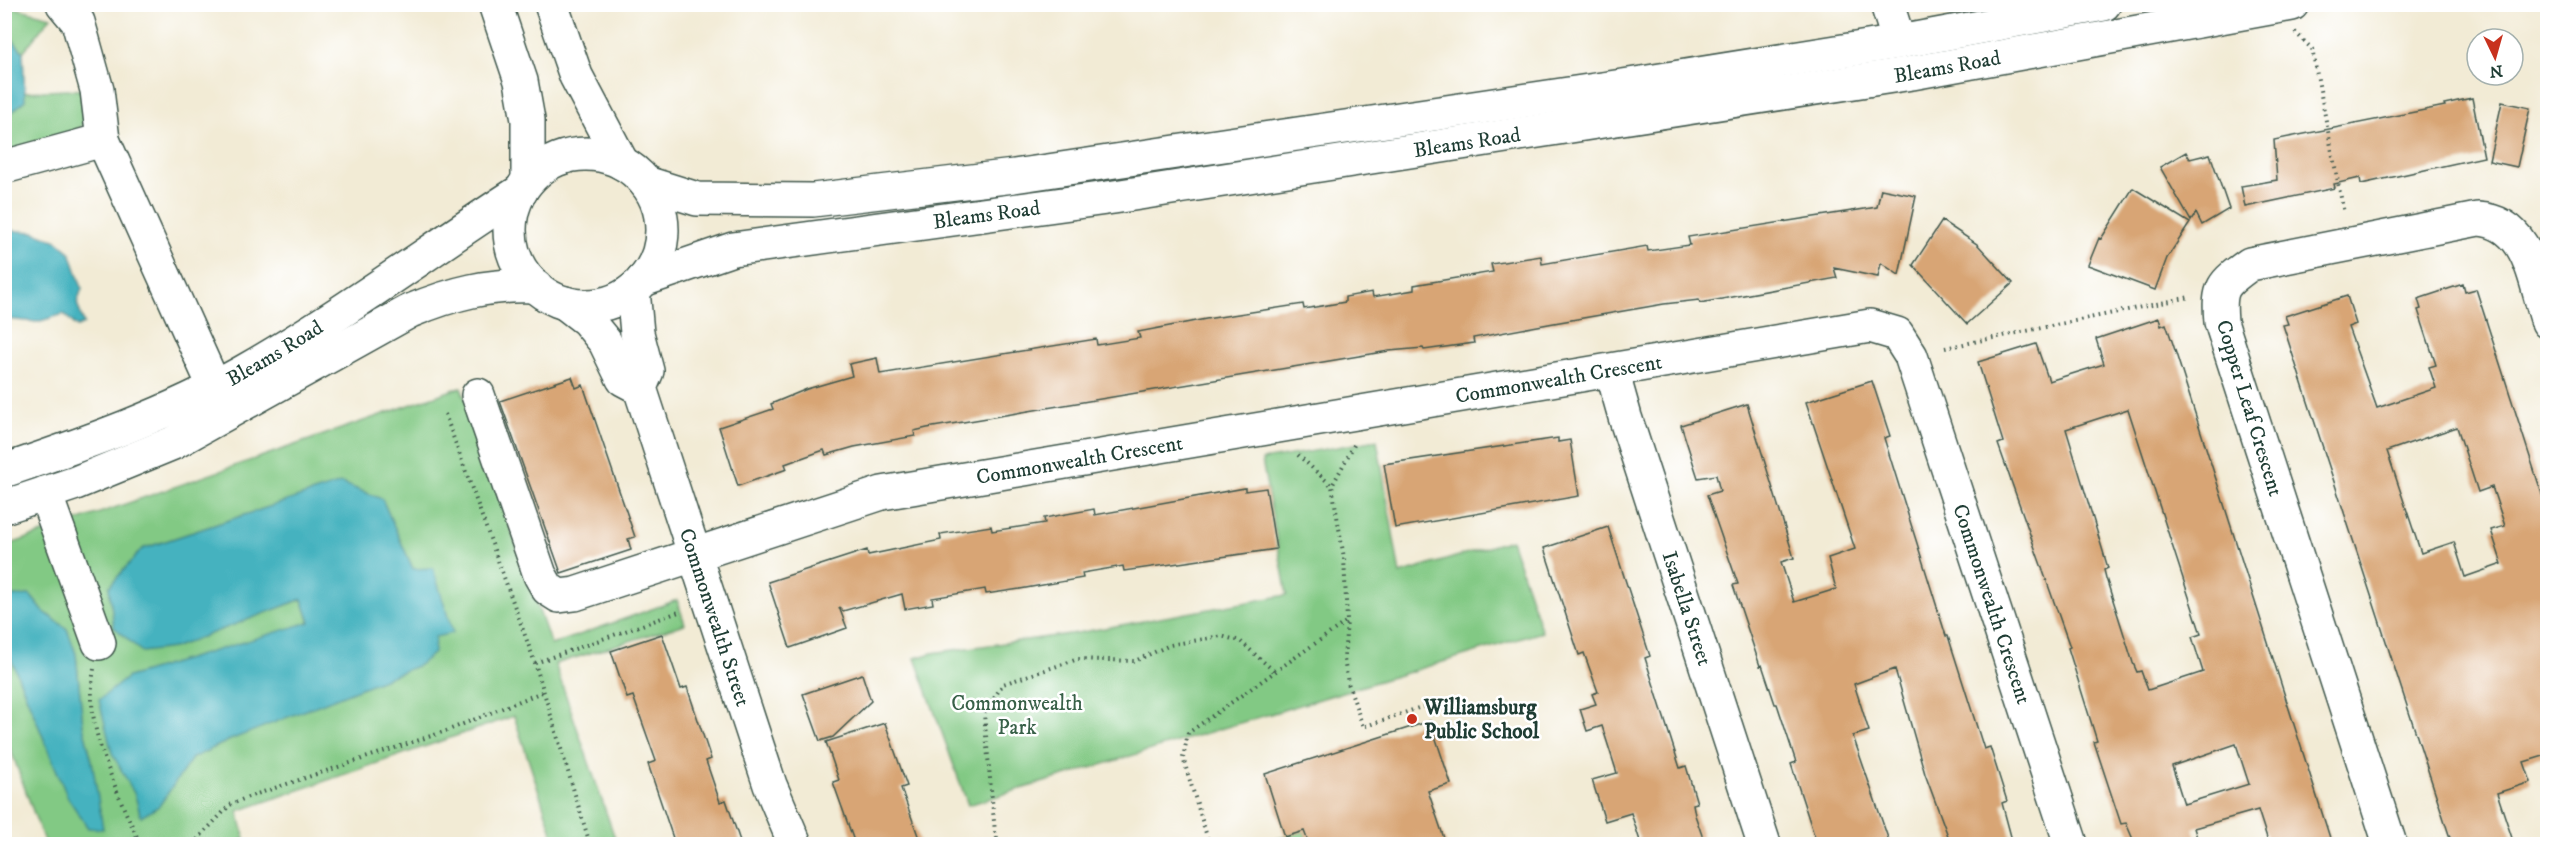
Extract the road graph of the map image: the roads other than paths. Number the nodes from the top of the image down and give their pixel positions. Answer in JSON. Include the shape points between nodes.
{"nodes":[{"id":1,"x":63,"y":4,"type":"edge"},
{"id":2,"x":495,"y":4,"type":"edge"},
{"id":3,"x":551,"y":4,"type":"edge"},
{"id":4,"x":1887,"y":4,"type":"edge"},
{"id":5,"x":2104,"y":4,"type":"edge"},
{"id":6,"x":2292,"y":4,"type":"edge"},
{"id":7,"x":1899,"y":42,"type":"junction"},
{"id":8,"x":103,"y":140,"type":"junction"},
{"id":9,"x":4,"y":167,"type":"edge"},
{"id":10,"x":634,"y":173,"type":"junction"},
{"id":11,"x":524,"y":186,"type":"junction"},
{"id":12,"x":638,"y":285,"type":"junction"},
{"id":13,"x":536,"y":286,"type":"junction"},
{"id":14,"x":565,"y":303,"type":"junction"},
{"id":15,"x":2547,"y":322,"type":"edge"},
{"id":16,"x":1612,"y":370,"type":"junction"},
{"id":17,"x":214,"y":386,"type":"junction"},
{"id":18,"x":640,"y":388,"type":"junction"},
{"id":19,"x":478,"y":395,"type":"dead end"},
{"id":20,"x":4,"y":471,"type":"edge"},
{"id":21,"x":45,"y":493,"type":"junction"},
{"id":22,"x":4,"y":507,"type":"edge"},
{"id":23,"x":695,"y":554,"type":"junction"},
{"id":24,"x":99,"y":643,"type":"road end"},
{"id":25,"x":795,"y":844,"type":"edge"},
{"id":26,"x":1764,"y":844,"type":"edge"},
{"id":27,"x":2071,"y":844,"type":"edge"},
{"id":28,"x":2390,"y":844,"type":"edge"}],
"edges":[{"from":1,"to":8,"type":"main road","via":[[78,22],[97,90]]},
{"from":2,"to":11,"type":"main road","via":[[521,81],[528,120]]},
{"from":3,"to":10,"type":"main road","via":[[576,76]]},
{"from":4,"to":7,"type":"main road"},
{"from":5,"to":7,"type":"main road","name":"Bleams Road"},
{"from":6,"to":12,"type":"main road","name":"Bleams Road","via":[[1912,73],[1114,196],[733,249]]},
{"from":7,"to":10,"type":"main road","name":"Bleams Road","via":[[1229,146],[813,200],[697,199]]},
{"from":8,"to":9,"type":"main road"},
{"from":8,"to":17,"type":"main road"},
{"from":10,"to":11,"type":"main road","via":[[603,156],[582,154],[562,157],[543,166]]},
{"from":10,"to":12,"type":"main road","via":[[656,201],[662,221],[655,262]]},
{"from":11,"to":13,"type":"main road","via":[[510,220],[510,241],[517,262]]},
{"from":11,"to":17,"type":"main road","name":"Bleams Road","via":[[342,312]]},
{"from":12,"to":14,"type":"main road","via":[[612,301],[589,306]]},
{"from":12,"to":18,"type":"main road","name":"Commonwealth Street","via":[[637,333],[647,371]]},
{"from":13,"to":14,"type":"main road"},
{"from":13,"to":21,"type":"main road","name":"Bleams Road","via":[[501,285],[444,297],[410,311],[173,443]]},
{"from":14,"to":18,"type":"main road","via":[[587,320],[605,342],[623,379]]},
{"from":15,"to":28,"type":"main road","name":"Copper Leaf Crescent","via":[[2518,238],[2507,226],[2492,220],[2478,219],[2250,264],[2230,278],[2218,296],[2221,322]]},
{"from":16,"to":23,"type":"main road","name":"Commonwealth Crescent","via":[[882,493]]},
{"from":16,"to":26,"type":"main road","name":"Isabella Street"},
{"from":16,"to":27,"type":"main road","name":"Commonwealth Crescent","via":[[1870,326],[1897,334],[1911,356]]},
{"from":17,"to":20,"type":"main road","name":"Bleams Road","via":[[143,420]]},
{"from":18,"to":23,"type":"main road","name":"Commonwealth Street"},
{"from":19,"to":23,"type":"main road","name":"Commonwealth Crescent","via":[[548,589],[559,596],[575,594]]},
{"from":21,"to":22,"type":"main road","name":"Bleams Road"},
{"from":21,"to":24,"type":"main road"},
{"from":23,"to":25,"type":"main road","name":"Commonwealth Street","via":[[770,784]]}]}
